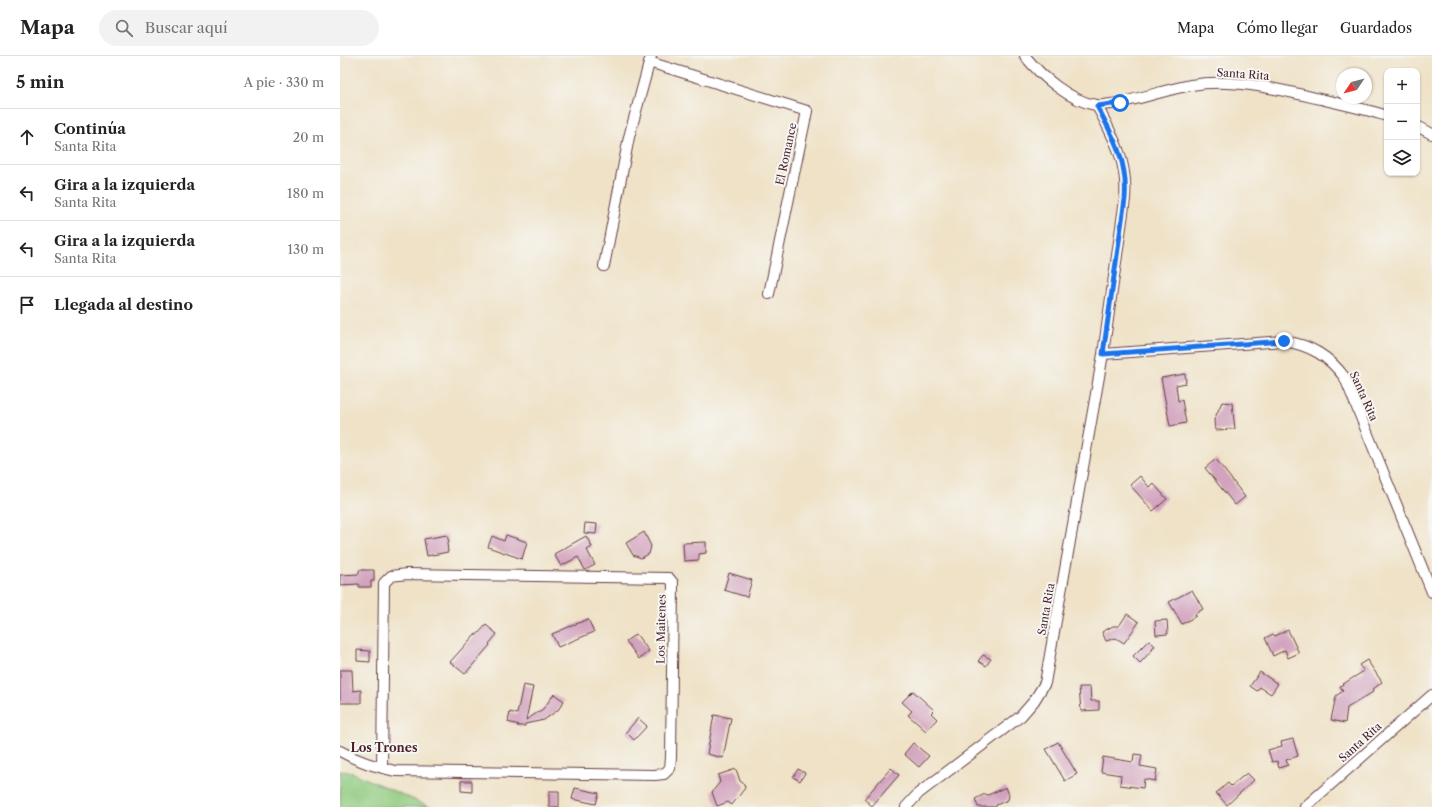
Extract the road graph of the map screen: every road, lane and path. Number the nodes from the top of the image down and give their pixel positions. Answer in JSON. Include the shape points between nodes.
{"nodes":[{"id":1,"x":1025,"y":56,"type":"edge"},
{"id":2,"x":650,"y":59,"type":"edge"},
{"id":3,"x":1097,"y":106,"type":"junction"},
{"id":4,"x":1384,"y":115,"type":"edge"},
{"id":5,"x":1420,"y":128,"type":"edge"},
{"id":6,"x":1432,"y":134,"type":"edge"},
{"id":7,"x":604,"y":266,"type":"dead end"},
{"id":8,"x":769,"y":294,"type":"dead end"},
{"id":9,"x":1103,"y":354,"type":"junction"},
{"id":10,"x":1432,"y":592,"type":"edge"},
{"id":11,"x":1432,"y":695,"type":"edge"},
{"id":12,"x":340,"y":751,"type":"edge"},
{"id":13,"x":382,"y":768,"type":"junction"},
{"id":14,"x":906,"y":807,"type":"edge"},
{"id":15,"x":1305,"y":807,"type":"edge"}],
"edges":[{"from":1,"to":3,"type":"street","via":[[1052,83]]},
{"from":2,"to":7,"type":"street","name":"El Romance","via":[[629,137]]},
{"from":2,"to":8,"type":"street","name":"El Romance","via":[[807,111]]},
{"from":3,"to":4,"type":"street","name":"Santa Rita","via":[[1120,103],[1191,85],[1242,84],[1291,92]]},
{"from":3,"to":9,"type":"street","name":"Santa Rita","via":[[1119,149],[1126,180]]},
{"from":5,"to":6,"type":"street"},
{"from":9,"to":10,"type":"street","name":"Santa Rita","via":[[1284,341],[1303,345],[1320,353],[1334,364],[1345,378]]},
{"from":9,"to":14,"type":"street","name":"Santa Rita","via":[[1045,683],[1021,716],[919,793]]},
{"from":11,"to":15,"type":"street","name":"Santa Rita"},
{"from":12,"to":13,"type":"street","name":"Los Maitenes","via":[[356,760]]},
{"from":13,"to":13,"type":"street","name":"Los Maitenes","via":[[384,583],[391,576],[407,574],[669,578],[673,583],[671,762],[670,768],[664,774],[396,771]]}]}
